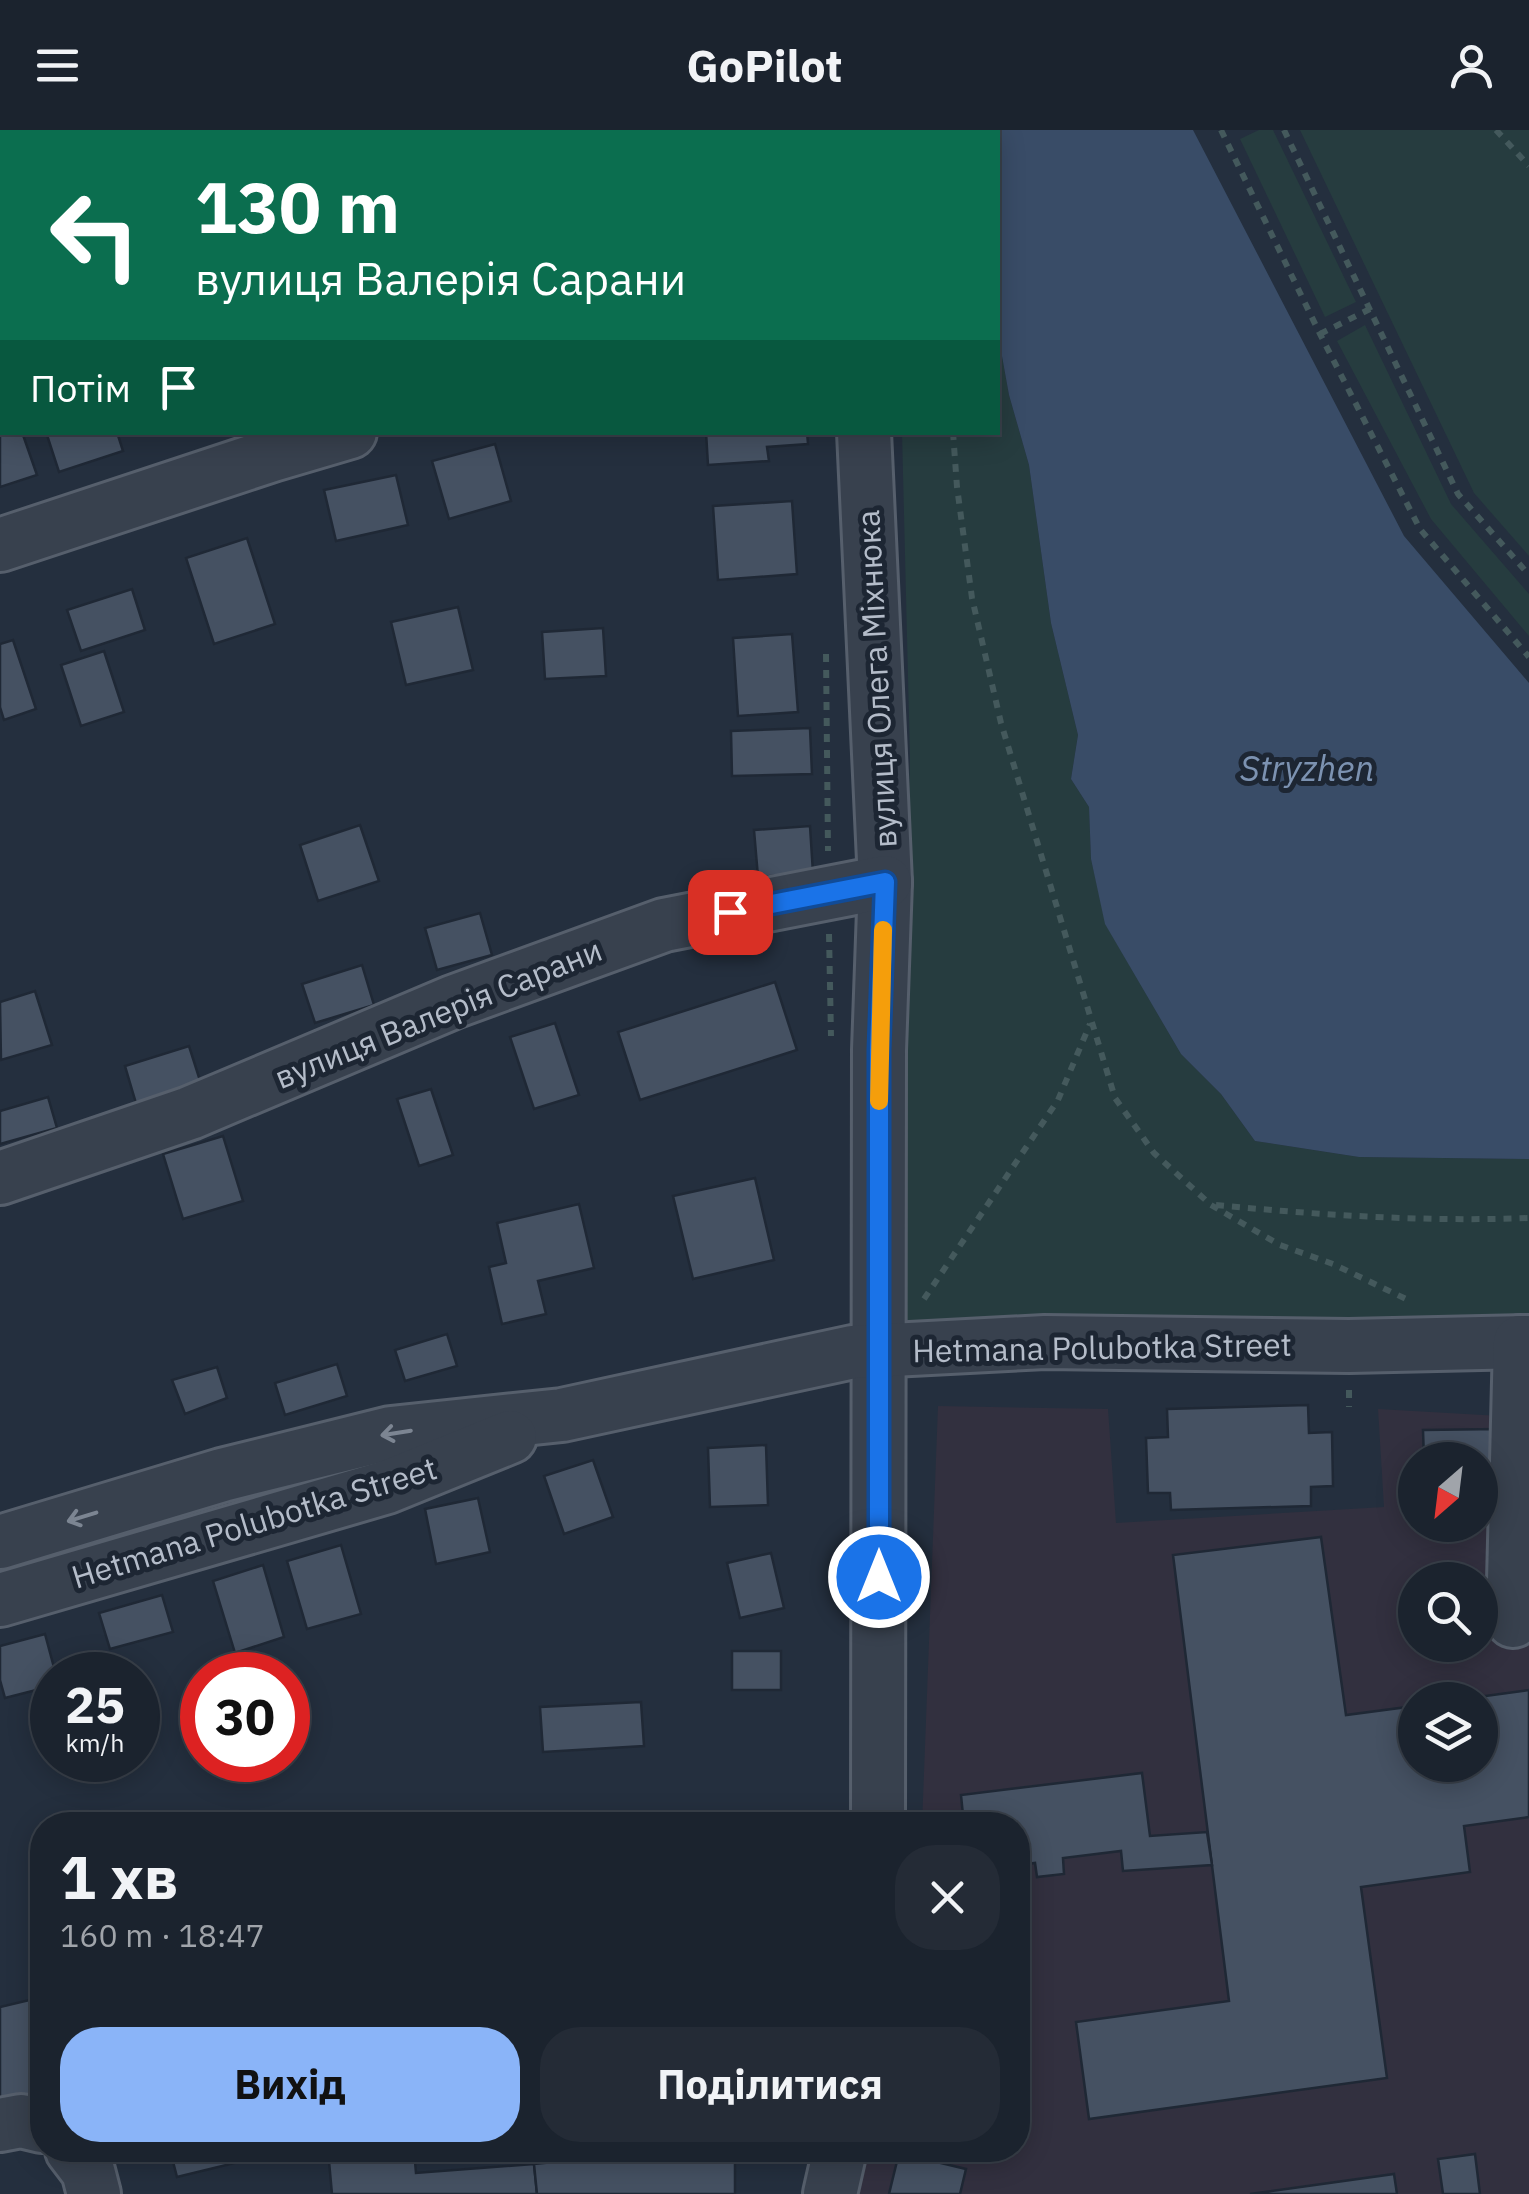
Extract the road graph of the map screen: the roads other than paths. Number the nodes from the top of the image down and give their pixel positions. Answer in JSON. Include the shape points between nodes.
{"nodes":[{"id":1,"x":330,"y":435,"type":"edge"},
{"id":2,"x":864,"y":435,"type":"edge"},
{"id":3,"x":269,"y":444,"type":"edge"},
{"id":4,"x":0,"y":545,"type":"edge"},
{"id":5,"x":885,"y":882,"type":"junction"},
{"id":6,"x":0,"y":1178,"type":"edge"},
{"id":7,"x":1525,"y":1342,"type":"edge"},
{"id":8,"x":878,"y":1351,"type":"junction"},
{"id":9,"x":562,"y":1415,"type":"junction"},
{"id":10,"x":0,"y":1542,"type":"edge"},
{"id":11,"x":0,"y":1600,"type":"edge"},
{"id":12,"x":1513,"y":1621,"type":"dead end"},
{"id":13,"x":878,"y":1812,"type":"edge"},
{"id":14,"x":30,"y":2123,"type":"edge"},
{"id":15,"x":0,"y":2124,"type":"edge"},
{"id":16,"x":81,"y":2162,"type":"edge"},
{"id":17,"x":837,"y":2162,"type":"edge"},
{"id":18,"x":94,"y":2194,"type":"edge"},
{"id":19,"x":830,"y":2194,"type":"edge"}],
"edges":[{"from":1,"to":3,"type":"street"},
{"from":2,"to":5,"type":"street","name":"вулиця Олега Міхнюка"},
{"from":3,"to":4,"type":"street"},
{"from":5,"to":6,"type":"street","name":"вулиця Валерія Сарани","via":[[664,925],[453,1002],[190,1112]]},
{"from":5,"to":8,"type":"street","name":"вулиця Олега Міхнюка"},
{"from":7,"to":8,"type":"street","name":"Hetmana Polubotka Street","via":[[1045,1342]]},
{"from":7,"to":12,"type":"street"},
{"from":8,"to":9,"type":"street","name":"Hetmana Polubotka Street"},
{"from":8,"to":13,"type":"street","name":"вулиця Олега Міхнюка"},
{"from":9,"to":10,"type":"street","name":"Hetmana Polubotka Street","one_way":true,"via":[[391,1432],[222,1474]]},
{"from":9,"to":11,"type":"street","name":"Hetmana Polubotka Street","via":[[387,1487]]},
{"from":14,"to":15,"type":"street"},
{"from":16,"to":18,"type":"street"},
{"from":17,"to":19,"type":"street"}]}
